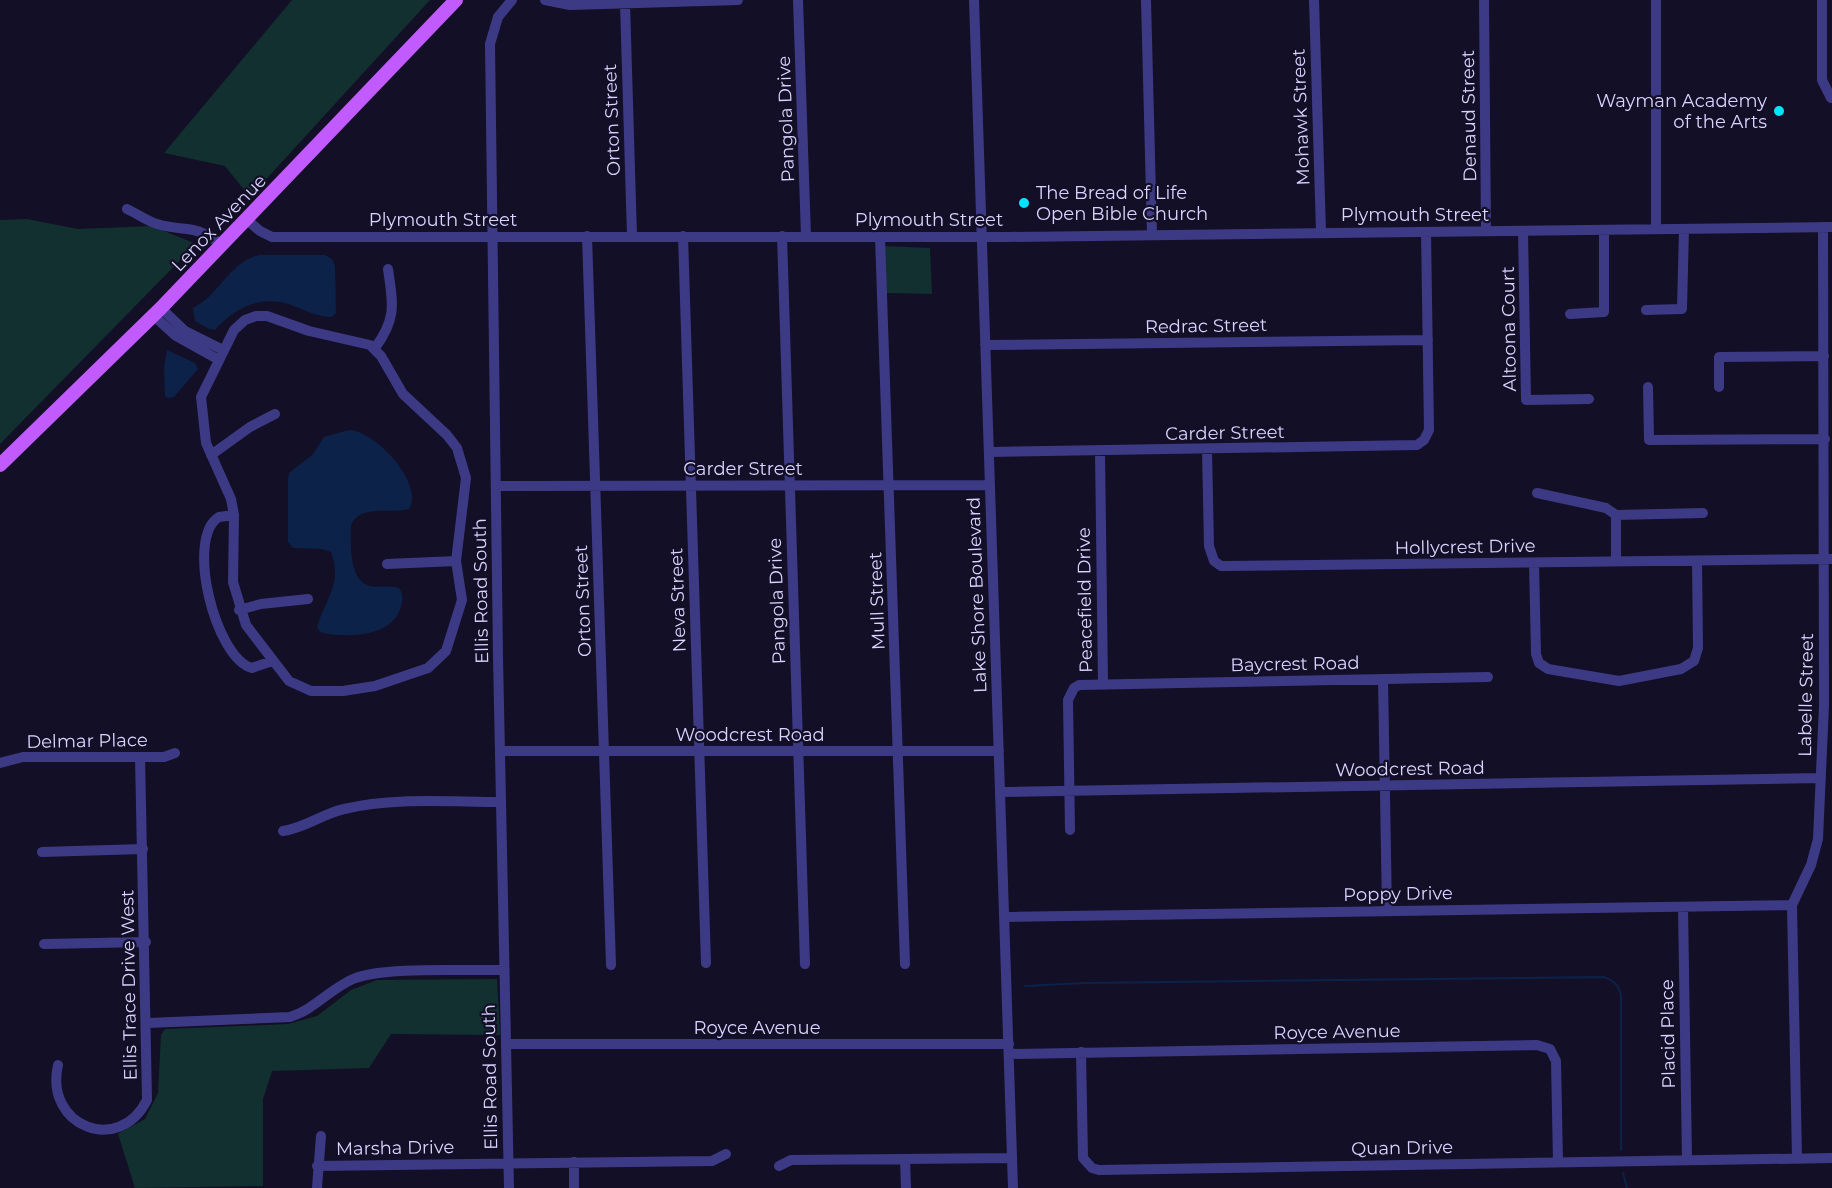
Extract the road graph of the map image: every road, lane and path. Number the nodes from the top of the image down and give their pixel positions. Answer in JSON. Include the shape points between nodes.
{"nodes":[{"id":1,"x":456,"y":0,"type":"edge"},
{"id":2,"x":512,"y":0,"type":"edge"},
{"id":3,"x":545,"y":0,"type":"edge"},
{"id":4,"x":738,"y":0,"type":"edge"},
{"id":5,"x":798,"y":0,"type":"edge"},
{"id":6,"x":974,"y":0,"type":"edge"},
{"id":7,"x":1146,"y":0,"type":"edge"},
{"id":8,"x":1314,"y":0,"type":"edge"},
{"id":9,"x":1484,"y":0,"type":"edge"},
{"id":10,"x":1656,"y":0,"type":"edge"},
{"id":11,"x":1822,"y":0,"type":"edge"},
{"id":12,"x":625,"y":3,"type":"junction"},
{"id":13,"x":1831,"y":98,"type":"edge"},
{"id":14,"x":127,"y":209,"type":"dead end"},
{"id":15,"x":247,"y":220,"type":"junction"},
{"id":16,"x":1828,"y":227,"type":"edge"},
{"id":17,"x":1656,"y":229,"type":"junction"},
{"id":18,"x":1684,"y":229,"type":"junction"},
{"id":19,"x":1604,"y":230,"type":"junction"},
{"id":20,"x":1486,"y":231,"type":"junction"},
{"id":21,"x":1523,"y":231,"type":"junction"},
{"id":22,"x":1321,"y":232,"type":"junction"},
{"id":23,"x":1426,"y":232,"type":"junction"},
{"id":24,"x":1152,"y":234,"type":"junction"},
{"id":25,"x":493,"y":236,"type":"junction"},
{"id":26,"x":587,"y":236,"type":"junction"},
{"id":27,"x":632,"y":236,"type":"junction"},
{"id":28,"x":682,"y":236,"type":"junction"},
{"id":29,"x":782,"y":236,"type":"junction"},
{"id":30,"x":806,"y":236,"type":"junction"},
{"id":31,"x":880,"y":237,"type":"junction"},
{"id":32,"x":981,"y":237,"type":"junction"},
{"id":33,"x":222,"y":245,"type":"junction"},
{"id":34,"x":388,"y":269,"type":"dead end"},
{"id":35,"x":1646,"y":310,"type":"dead end"},
{"id":36,"x":158,"y":312,"type":"junction"},
{"id":37,"x":1570,"y":314,"type":"dead end"},
{"id":38,"x":1428,"y":340,"type":"junction"},
{"id":39,"x":985,"y":345,"type":"junction"},
{"id":40,"x":375,"y":348,"type":"junction"},
{"id":41,"x":221,"y":355,"type":"junction"},
{"id":42,"x":1824,"y":356,"type":"junction"},
{"id":43,"x":1648,"y":387,"type":"dead end"},
{"id":44,"x":1719,"y":387,"type":"dead end"},
{"id":45,"x":1828,"y":394,"type":"edge"},
{"id":46,"x":1588,"y":399,"type":"dead end"},
{"id":47,"x":275,"y":414,"type":"dead end"},
{"id":48,"x":1825,"y":440,"type":"junction"},
{"id":49,"x":1207,"y":450,"type":"junction"},
{"id":50,"x":1100,"y":451,"type":"junction"},
{"id":51,"x":989,"y":452,"type":"junction"},
{"id":52,"x":210,"y":455,"type":"junction"},
{"id":53,"x":0,"y":465,"type":"edge"},
{"id":54,"x":596,"y":485,"type":"junction"},
{"id":55,"x":691,"y":485,"type":"junction"},
{"id":56,"x":889,"y":485,"type":"junction"},
{"id":57,"x":990,"y":485,"type":"junction"},
{"id":58,"x":496,"y":486,"type":"junction"},
{"id":59,"x":789,"y":486,"type":"junction"},
{"id":60,"x":1537,"y":493,"type":"dead end"},
{"id":61,"x":1703,"y":513,"type":"dead end"},
{"id":62,"x":234,"y":515,"type":"junction"},
{"id":63,"x":1616,"y":515,"type":"junction"},
{"id":64,"x":1828,"y":560,"type":"edge"},
{"id":65,"x":456,"y":561,"type":"junction"},
{"id":66,"x":1616,"y":561,"type":"junction"},
{"id":67,"x":1697,"y":561,"type":"junction"},
{"id":68,"x":1534,"y":563,"type":"junction"},
{"id":69,"x":387,"y":564,"type":"dead end"},
{"id":70,"x":308,"y":599,"type":"dead end"},
{"id":71,"x":239,"y":610,"type":"junction"},
{"id":72,"x":272,"y":661,"type":"junction"},
{"id":73,"x":1488,"y":677,"type":"dead end"},
{"id":74,"x":1383,"y":679,"type":"junction"},
{"id":75,"x":1103,"y":683,"type":"junction"},
{"id":76,"x":1828,"y":728,"type":"edge"},
{"id":77,"x":500,"y":751,"type":"junction"},
{"id":78,"x":604,"y":751,"type":"junction"},
{"id":79,"x":700,"y":751,"type":"junction"},
{"id":80,"x":899,"y":751,"type":"junction"},
{"id":81,"x":999,"y":751,"type":"junction"},
{"id":82,"x":799,"y":752,"type":"junction"},
{"id":83,"x":175,"y":753,"type":"dead end"},
{"id":84,"x":140,"y":757,"type":"junction"},
{"id":85,"x":0,"y":763,"type":"edge"},
{"id":86,"x":1820,"y":778,"type":"junction"},
{"id":87,"x":1385,"y":786,"type":"junction"},
{"id":88,"x":1069,"y":790,"type":"junction"},
{"id":89,"x":1000,"y":792,"type":"junction"},
{"id":90,"x":501,"y":802,"type":"junction"},
{"id":91,"x":1070,"y":830,"type":"dead end"},
{"id":92,"x":283,"y":831,"type":"dead end"},
{"id":93,"x":142,"y":849,"type":"junction"},
{"id":94,"x":42,"y":852,"type":"dead end"},
{"id":95,"x":1792,"y":905,"type":"junction"},
{"id":96,"x":1683,"y":907,"type":"junction"},
{"id":97,"x":1387,"y":911,"type":"junction"},
{"id":98,"x":1005,"y":917,"type":"junction"},
{"id":99,"x":146,"y":942,"type":"junction"},
{"id":100,"x":44,"y":944,"type":"dead end"},
{"id":101,"x":706,"y":963,"type":"dead end"},
{"id":102,"x":805,"y":964,"type":"dead end"},
{"id":103,"x":905,"y":964,"type":"dead end"},
{"id":104,"x":610,"y":965,"type":"dead end"},
{"id":105,"x":504,"y":970,"type":"junction"},
{"id":106,"x":148,"y":1023,"type":"junction"},
{"id":107,"x":506,"y":1044,"type":"junction"},
{"id":108,"x":1009,"y":1049,"type":"junction"},
{"id":109,"x":1081,"y":1052,"type":"junction"},
{"id":110,"x":58,"y":1065,"type":"dead end"},
{"id":111,"x":321,"y":1136,"type":"dead end"},
{"id":112,"x":726,"y":1154,"type":"dead end"},
{"id":113,"x":1012,"y":1158,"type":"junction"},
{"id":114,"x":1832,"y":1158,"type":"edge"},
{"id":115,"x":905,"y":1159,"type":"junction"},
{"id":116,"x":1797,"y":1159,"type":"junction"},
{"id":117,"x":1687,"y":1160,"type":"junction"},
{"id":118,"x":574,"y":1162,"type":"junction"},
{"id":119,"x":1558,"y":1162,"type":"junction"},
{"id":120,"x":508,"y":1163,"type":"junction"},
{"id":121,"x":317,"y":1166,"type":"junction"},
{"id":122,"x":779,"y":1166,"type":"dead end"},
{"id":123,"x":317,"y":1188,"type":"edge"},
{"id":124,"x":509,"y":1188,"type":"edge"},
{"id":125,"x":574,"y":1188,"type":"edge"},
{"id":126,"x":906,"y":1188,"type":"edge"},
{"id":127,"x":1013,"y":1188,"type":"edge"}],
"edges":[{"from":1,"to":15,"type":"main road","name":"Lenox Avenue"},
{"from":2,"to":25,"type":"street","name":"Ellis Road South","via":[[498,17],[490,44]]},
{"from":3,"to":12,"type":"street","via":[[570,4]]},
{"from":4,"to":12,"type":"street"},
{"from":5,"to":30,"type":"street","name":"Pangola Drive"},
{"from":6,"to":32,"type":"street","name":"Lake Shore Boulevard"},
{"from":7,"to":24,"type":"street"},
{"from":8,"to":22,"type":"street","name":"Mohawk Street"},
{"from":9,"to":20,"type":"street","name":"Denaud Street"},
{"from":10,"to":17,"type":"street"},
{"from":11,"to":13,"type":"street","via":[[1822,80]]},
{"from":12,"to":27,"type":"street","name":"Orton Street"},
{"from":14,"to":33,"type":"street","via":[[156,224],[192,227]]},
{"from":15,"to":25,"type":"street","name":"Plymouth Street","via":[[272,237]]},
{"from":15,"to":33,"type":"main road","name":"Lenox Avenue"},
{"from":16,"to":18,"type":"street","name":"Plymouth Street"},
{"from":16,"to":42,"type":"street","name":"Labelle Street"},
{"from":17,"to":18,"type":"street","name":"Plymouth Street"},
{"from":17,"to":19,"type":"street","name":"Plymouth Street"},
{"from":18,"to":35,"type":"street","via":[[1682,309]]},
{"from":19,"to":21,"type":"street","name":"Plymouth Street"},
{"from":19,"to":37,"type":"street","via":[[1604,312]]},
{"from":20,"to":21,"type":"street","name":"Plymouth Street"},
{"from":20,"to":23,"type":"street","name":"Plymouth Street"},
{"from":21,"to":46,"type":"street","name":"Altoona Court","via":[[1526,400]]},
{"from":22,"to":23,"type":"street","name":"Plymouth Street"},
{"from":22,"to":24,"type":"street","name":"Plymouth Street"},
{"from":23,"to":38,"type":"street"},
{"from":24,"to":32,"type":"street","name":"Plymouth Street"},
{"from":25,"to":26,"type":"street","name":"Plymouth Street"},
{"from":25,"to":58,"type":"street","name":"Ellis Road South"},
{"from":26,"to":27,"type":"street","name":"Plymouth Street"},
{"from":26,"to":54,"type":"street","name":"Orton Street"},
{"from":27,"to":28,"type":"street","name":"Plymouth Street"},
{"from":28,"to":29,"type":"street","name":"Plymouth Street"},
{"from":28,"to":55,"type":"street","name":"Neva Street"},
{"from":29,"to":30,"type":"street","name":"Plymouth Street"},
{"from":29,"to":59,"type":"street","name":"Pangola Drive"},
{"from":30,"to":31,"type":"street","name":"Plymouth Street"},
{"from":31,"to":32,"type":"street","name":"Plymouth Street"},
{"from":31,"to":56,"type":"street","name":"Mull Street"},
{"from":32,"to":39,"type":"street","name":"Lake Shore Boulevard"},
{"from":33,"to":36,"type":"main road","name":"Lenox Avenue"},
{"from":34,"to":40,"type":"street","via":[[392,321]]},
{"from":36,"to":41,"type":"street"},
{"from":36,"to":53,"type":"main road","name":"Lenox Avenue"},
{"from":38,"to":39,"type":"street","name":"Redrac Street"},
{"from":38,"to":49,"type":"street","name":"Carder Street","via":[[1429,430],[1424,440],[1409,447]]},
{"from":39,"to":51,"type":"street","name":"Lake Shore Boulevard"},
{"from":40,"to":41,"type":"street","via":[[354,339],[256,316],[236,327]]},
{"from":40,"to":65,"type":"street","via":[[403,394],[447,435],[463,463],[465,494]]},
{"from":41,"to":52,"type":"street","via":[[201,397],[203,432]]},
{"from":42,"to":44,"type":"street","via":[[1719,357]]},
{"from":42,"to":45,"type":"street","name":"Labelle Street"},
{"from":43,"to":48,"type":"street","via":[[1649,440]]},
{"from":45,"to":48,"type":"street","name":"Labelle Street"},
{"from":47,"to":52,"type":"street"},
{"from":48,"to":64,"type":"street","name":"Labelle Street"},
{"from":49,"to":50,"type":"street","name":"Carder Street"},
{"from":49,"to":68,"type":"street","name":"Hollycrest Drive","via":[[1209,546],[1214,561],[1221,566]]},
{"from":50,"to":51,"type":"street","name":"Carder Street"},
{"from":50,"to":75,"type":"street","name":"Peacefield Drive"},
{"from":51,"to":57,"type":"street","name":"Lake Shore Boulevard"},
{"from":52,"to":62,"type":"street","via":[[231,499]]},
{"from":54,"to":55,"type":"street","name":"Carder Street"},
{"from":54,"to":58,"type":"street","name":"Carder Street"},
{"from":54,"to":78,"type":"street","name":"Orton Street"},
{"from":55,"to":59,"type":"street","name":"Carder Street"},
{"from":55,"to":79,"type":"street","name":"Neva Street"},
{"from":56,"to":57,"type":"street","name":"Carder Street"},
{"from":56,"to":59,"type":"street","name":"Carder Street"},
{"from":56,"to":80,"type":"street","name":"Mull Street"},
{"from":57,"to":81,"type":"street","name":"Lake Shore Boulevard"},
{"from":58,"to":77,"type":"street","name":"Ellis Road South"},
{"from":59,"to":82,"type":"street","name":"Pangola Drive"},
{"from":60,"to":63,"type":"street","via":[[1606,508]]},
{"from":61,"to":63,"type":"street"},
{"from":62,"to":71,"type":"street","via":[[231,562]]},
{"from":62,"to":72,"type":"street","via":[[219,517],[208,531],[206,574],[212,609],[227,645],[241,662],[252,668]]},
{"from":63,"to":66,"type":"street"},
{"from":64,"to":67,"type":"street","name":"Hollycrest Drive"},
{"from":64,"to":76,"type":"street","name":"Labelle Street"},
{"from":65,"to":69,"type":"street"},
{"from":65,"to":72,"type":"street","via":[[460,612],[446,651],[428,668],[375,686],[325,692],[300,688]]},
{"from":66,"to":67,"type":"street","name":"Hollycrest Drive"},
{"from":66,"to":68,"type":"street","name":"Hollycrest Drive"},
{"from":67,"to":68,"type":"street","via":[[1698,648],[1694,661],[1681,669],[1619,681],[1548,669],[1539,663]]},
{"from":70,"to":71,"type":"street"},
{"from":71,"to":72,"type":"street"},
{"from":73,"to":74,"type":"street","name":"Baycrest Road"},
{"from":74,"to":75,"type":"street","name":"Baycrest Road"},
{"from":74,"to":87,"type":"street"},
{"from":75,"to":88,"type":"street","name":"Peacefield Drive","via":[[1079,685],[1070,694]]},
{"from":76,"to":86,"type":"street","name":"Labelle Street"},
{"from":77,"to":78,"type":"street","name":"Woodcrest Road"},
{"from":77,"to":90,"type":"street","name":"Ellis Road South"},
{"from":78,"to":79,"type":"street","name":"Woodcrest Road"},
{"from":78,"to":104,"type":"street","name":"Orton Street"},
{"from":79,"to":82,"type":"street","name":"Woodcrest Road"},
{"from":79,"to":101,"type":"street","name":"Neva Street"},
{"from":80,"to":81,"type":"street","name":"Woodcrest Road"},
{"from":80,"to":82,"type":"street","name":"Woodcrest Road"},
{"from":80,"to":103,"type":"street","name":"Mull Street"},
{"from":81,"to":89,"type":"street","name":"Lake Shore Boulevard"},
{"from":82,"to":102,"type":"street","name":"Pangola Drive"},
{"from":83,"to":84,"type":"street","name":"Delmar Place"},
{"from":84,"to":85,"type":"street","name":"Delmar Place","via":[[23,757]]},
{"from":84,"to":93,"type":"street","name":"Ellis Trace Drive West"},
{"from":86,"to":87,"type":"street","name":"Woodcrest Road"},
{"from":86,"to":95,"type":"street","name":"Labelle Street","via":[[1818,839],[1811,865]]},
{"from":87,"to":88,"type":"street","name":"Woodcrest Road"},
{"from":87,"to":97,"type":"street"},
{"from":88,"to":89,"type":"street","name":"Woodcrest Road"},
{"from":88,"to":91,"type":"street","name":"Peacefield Drive"},
{"from":89,"to":98,"type":"street","name":"Lake Shore Boulevard"},
{"from":90,"to":92,"type":"street","via":[[386,804],[342,809],[297,829]]},
{"from":90,"to":105,"type":"street","name":"Ellis Road South"},
{"from":93,"to":94,"type":"street"},
{"from":93,"to":99,"type":"street","name":"Ellis Trace Drive West"},
{"from":95,"to":96,"type":"street","name":"Poppy Drive"},
{"from":95,"to":116,"type":"street","name":"Labelle Street"},
{"from":96,"to":97,"type":"street","name":"Poppy Drive"},
{"from":96,"to":117,"type":"street","name":"Placid Place"},
{"from":97,"to":98,"type":"street","name":"Poppy Drive"},
{"from":98,"to":108,"type":"street","name":"Lake Shore Boulevard"},
{"from":99,"to":100,"type":"street"},
{"from":99,"to":106,"type":"street","name":"Ellis Trace Drive West"},
{"from":105,"to":106,"type":"street","via":[[375,973],[352,979],[312,1008],[290,1017]]},
{"from":105,"to":107,"type":"street","name":"Ellis Road South"},
{"from":106,"to":110,"type":"street","name":"Ellis Trace Drive West","via":[[147,1100],[135,1117],[120,1126],[108,1130],[90,1128],[69,1116],[56,1088]]},
{"from":107,"to":108,"type":"street","name":"Royce Avenue"},
{"from":107,"to":120,"type":"street","name":"Ellis Road South"},
{"from":108,"to":109,"type":"street","name":"Royce Avenue"},
{"from":108,"to":113,"type":"street","name":"Lake Shore Boulevard"},
{"from":109,"to":119,"type":"street","name":"Royce Avenue","via":[[1543,1046],[1556,1061]]},
{"from":109,"to":119,"type":"street","name":"Quan Drive","via":[[1083,1158],[1099,1170]]},
{"from":111,"to":121,"type":"street"},
{"from":112,"to":118,"type":"street","name":"Marsha Drive","via":[[712,1161]]},
{"from":113,"to":115,"type":"street"},
{"from":113,"to":127,"type":"street","name":"Lake Shore Boulevard"},
{"from":114,"to":116,"type":"street","name":"Quan Drive"},
{"from":115,"to":122,"type":"street","via":[[791,1160]]},
{"from":115,"to":126,"type":"street"},
{"from":116,"to":117,"type":"street","name":"Quan Drive"},
{"from":117,"to":119,"type":"street","name":"Quan Drive"},
{"from":118,"to":120,"type":"street","name":"Marsha Drive"},
{"from":118,"to":125,"type":"street"},
{"from":120,"to":121,"type":"street","name":"Marsha Drive"},
{"from":120,"to":124,"type":"street","name":"Ellis Road South"},
{"from":121,"to":123,"type":"street"}]}
